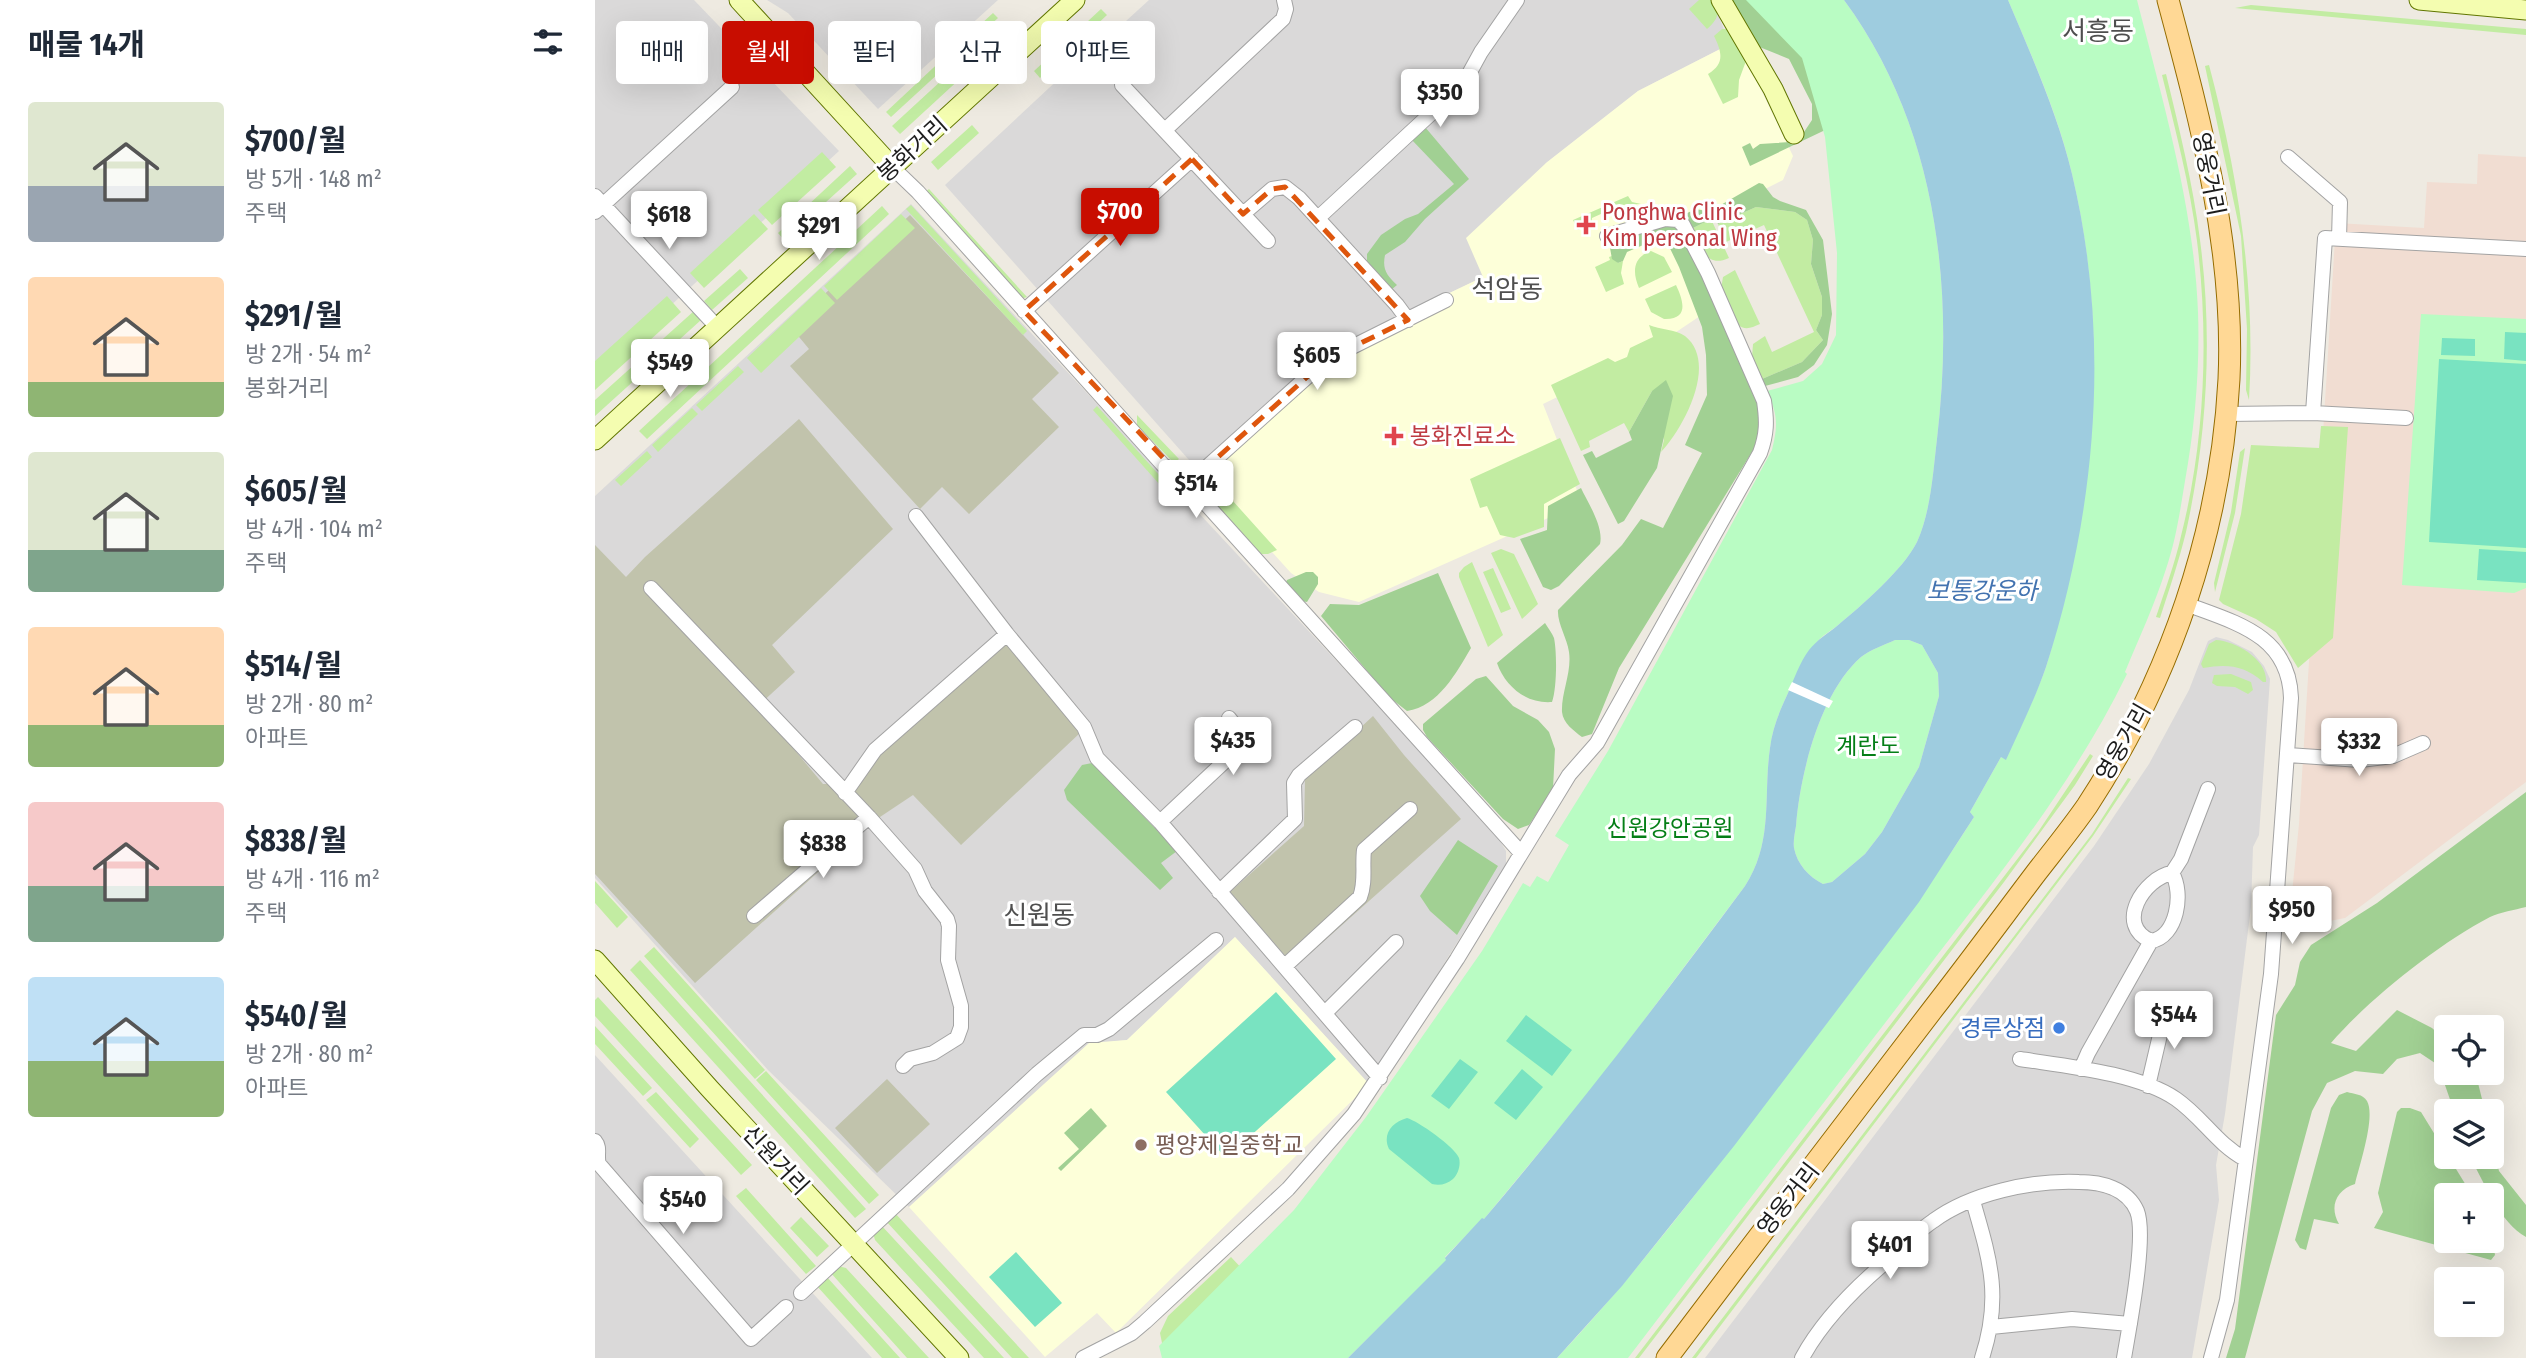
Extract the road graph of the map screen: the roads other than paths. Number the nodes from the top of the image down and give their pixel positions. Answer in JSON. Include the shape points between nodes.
{"nodes":[{"id":1,"x":739,"y":0,"type":"edge"},
{"id":2,"x":1075,"y":0,"type":"edge"},
{"id":3,"x":1284,"y":0,"type":"edge"},
{"id":4,"x":1517,"y":0,"type":"edge"},
{"id":5,"x":1721,"y":0,"type":"edge"},
{"id":6,"x":2168,"y":0,"type":"edge"},
{"id":7,"x":2419,"y":0,"type":"edge"},
{"id":8,"x":2526,"y":10,"type":"edge"},
{"id":9,"x":1122,"y":85,"type":"dead end"},
{"id":10,"x":732,"y":87,"type":"dead end"},
{"id":11,"x":1165,"y":130,"type":"junction"},
{"id":12,"x":1794,"y":134,"type":"dead end"},
{"id":13,"x":2288,"y":157,"type":"dead end"},
{"id":14,"x":1192,"y":159,"type":"junction"},
{"id":15,"x":893,"y":167,"type":"junction"},
{"id":16,"x":598,"y":204,"type":"edge"},
{"id":17,"x":1243,"y":214,"type":"junction"},
{"id":18,"x":1318,"y":218,"type":"junction"},
{"id":19,"x":1607,"y":236,"type":"dead end"},
{"id":20,"x":2339,"y":239,"type":"junction"},
{"id":21,"x":1268,"y":241,"type":"dead end"},
{"id":22,"x":2526,"y":249,"type":"edge"},
{"id":23,"x":1446,"y":300,"type":"dead end"},
{"id":24,"x":1024,"y":311,"type":"junction"},
{"id":25,"x":1408,"y":320,"type":"junction"},
{"id":26,"x":718,"y":328,"type":"junction"},
{"id":27,"x":2312,"y":413,"type":"junction"},
{"id":28,"x":2226,"y":414,"type":"junction"},
{"id":29,"x":2406,"y":418,"type":"dead end"},
{"id":30,"x":595,"y":440,"type":"edge"},
{"id":31,"x":1188,"y":484,"type":"junction"},
{"id":32,"x":916,"y":516,"type":"dead end"},
{"id":33,"x":652,"y":588,"type":"dead end"},
{"id":34,"x":2186,"y":604,"type":"junction"},
{"id":35,"x":1007,"y":634,"type":"junction"},
{"id":36,"x":1229,"y":718,"type":"dead end"},
{"id":37,"x":1355,"y":727,"type":"dead end"},
{"id":38,"x":2423,"y":743,"type":"dead end"},
{"id":39,"x":2288,"y":755,"type":"junction"},
{"id":40,"x":2208,"y":789,"type":"dead end"},
{"id":41,"x":845,"y":793,"type":"junction"},
{"id":42,"x":1410,"y":809,"type":"dead end"},
{"id":43,"x":869,"y":817,"type":"junction"},
{"id":44,"x":1160,"y":822,"type":"junction"},
{"id":45,"x":1521,"y":853,"type":"junction"},
{"id":46,"x":2172,"y":873,"type":"junction"},
{"id":47,"x":1219,"y":892,"type":"junction"},
{"id":48,"x":754,"y":916,"type":"dead end"},
{"id":49,"x":1216,"y":940,"type":"dead end"},
{"id":50,"x":2151,"y":941,"type":"junction"},
{"id":51,"x":1396,"y":942,"type":"dead end"},
{"id":52,"x":595,"y":960,"type":"edge"},
{"id":53,"x":1285,"y":966,"type":"junction"},
{"id":54,"x":2173,"y":1005,"type":"dead end"},
{"id":55,"x":1325,"y":1013,"type":"junction"},
{"id":56,"x":2020,"y":1059,"type":"dead end"},
{"id":57,"x":903,"y":1066,"type":"dead end"},
{"id":58,"x":2081,"y":1069,"type":"junction"},
{"id":59,"x":1380,"y":1078,"type":"junction"},
{"id":60,"x":2148,"y":1086,"type":"junction"},
{"id":61,"x":595,"y":1141,"type":"edge"},
{"id":62,"x":2245,"y":1159,"type":"junction"},
{"id":63,"x":1973,"y":1201,"type":"junction"},
{"id":64,"x":854,"y":1244,"type":"junction"},
{"id":65,"x":801,"y":1293,"type":"dead end"},
{"id":66,"x":786,"y":1307,"type":"dead end"},
{"id":67,"x":2130,"y":1324,"type":"junction"},
{"id":68,"x":1991,"y":1327,"type":"junction"},
{"id":69,"x":959,"y":1358,"type":"edge"},
{"id":70,"x":1083,"y":1358,"type":"edge"},
{"id":71,"x":1667,"y":1358,"type":"edge"},
{"id":72,"x":1802,"y":1358,"type":"edge"},
{"id":73,"x":1982,"y":1358,"type":"edge"},
{"id":74,"x":2124,"y":1358,"type":"edge"},
{"id":75,"x":2211,"y":1358,"type":"edge"}],
"edges":[{"from":1,"to":15,"type":"main road"},
{"from":2,"to":15,"type":"main road","name":"봉화거리"},
{"from":3,"to":11,"type":"street","via":[[1283,19]]},
{"from":4,"to":18,"type":"street","via":[[1464,83]]},
{"from":5,"to":12,"type":"main road"},
{"from":6,"to":28,"type":"main road","name":"영웅거리","via":[[2203,141],[2225,272]]},
{"from":7,"to":8,"type":"main road"},
{"from":9,"to":11,"type":"street"},
{"from":10,"to":16,"type":"street"},
{"from":11,"to":14,"type":"street"},
{"from":13,"to":20,"type":"street","via":[[2340,202]]},
{"from":14,"to":17,"type":"street"},
{"from":14,"to":24,"type":"street"},
{"from":15,"to":24,"type":"street"},
{"from":15,"to":26,"type":"main road","name":"봉화거리"},
{"from":16,"to":26,"type":"street"},
{"from":17,"to":18,"type":"street","via":[[1272,189],[1285,187]]},
{"from":17,"to":21,"type":"street"},
{"from":18,"to":25,"type":"street"},
{"from":19,"to":45,"type":"street","via":[[1665,219],[1683,225],[1764,401],[1766,436],[1750,474],[1597,743],[1569,775]]},
{"from":20,"to":22,"type":"street"},
{"from":20,"to":27,"type":"street","via":[[2325,238]]},
{"from":23,"to":25,"type":"street"},
{"from":24,"to":31,"type":"street","via":[[1163,465]]},
{"from":25,"to":31,"type":"street","via":[[1327,360]]},
{"from":26,"to":30,"type":"main road","name":"봉화거리"},
{"from":27,"to":28,"type":"street"},
{"from":27,"to":29,"type":"street"},
{"from":28,"to":34,"type":"main road","name":"영웅거리","via":[[2205,541]]},
{"from":31,"to":45,"type":"street"},
{"from":32,"to":35,"type":"street"},
{"from":33,"to":41,"type":"street"},
{"from":34,"to":39,"type":"street","via":[[2238,624],[2263,637],[2274,649],[2291,682]]},
{"from":34,"to":71,"type":"main road","name":"영웅거리","via":[[2155,686],[2087,806]]},
{"from":35,"to":41,"type":"street","via":[[876,750]]},
{"from":35,"to":44,"type":"street","via":[[1084,727],[1097,758]]},
{"from":36,"to":44,"type":"street","via":[[1241,735],[1240,747]]},
{"from":37,"to":47,"type":"street","via":[[1299,775],[1294,783],[1295,819]]},
{"from":38,"to":39,"type":"street","via":[[2393,756],[2360,760]]},
{"from":39,"to":62,"type":"street","via":[[2271,974]]},
{"from":40,"to":46,"type":"street"},
{"from":41,"to":43,"type":"street"},
{"from":42,"to":53,"type":"street","via":[[1364,850],[1365,884],[1360,897]]},
{"from":43,"to":48,"type":"street"},
{"from":43,"to":57,"type":"street","via":[[915,869],[947,919],[948,960],[961,1006],[957,1038]]},
{"from":44,"to":47,"type":"street"},
{"from":45,"to":59,"type":"street"},
{"from":46,"to":50,"type":"street","via":[[2177,880],[2174,919],[2169,931]]},
{"from":46,"to":50,"type":"street","via":[[2149,885],[2134,908],[2136,930]]},
{"from":47,"to":53,"type":"street"},
{"from":49,"to":64,"type":"street","via":[[1109,1029],[1084,1035],[1037,1074]]},
{"from":50,"to":58,"type":"street"},
{"from":51,"to":55,"type":"street"},
{"from":52,"to":64,"type":"main road","name":"신원거리"},
{"from":53,"to":55,"type":"street"},
{"from":54,"to":60,"type":"street","via":[[2163,1022]]},
{"from":55,"to":59,"type":"street"},
{"from":56,"to":58,"type":"street"},
{"from":58,"to":60,"type":"street"},
{"from":59,"to":70,"type":"street","via":[[1288,1189],[1132,1333]]},
{"from":60,"to":62,"type":"street","via":[[2188,1108],[2228,1150]]},
{"from":61,"to":66,"type":"street","via":[[599,1164],[751,1339]]},
{"from":62,"to":75,"type":"street","via":[[2227,1300]]},
{"from":63,"to":67,"type":"street","via":[[1998,1191],[2057,1181],[2094,1182],[2124,1194],[2139,1219]]},
{"from":63,"to":68,"type":"street","via":[[1991,1266]]},
{"from":63,"to":72,"type":"street","via":[[1934,1219],[1861,1284]]},
{"from":64,"to":65,"type":"street"},
{"from":64,"to":69,"type":"main road","name":"신원거리"},
{"from":67,"to":68,"type":"street","via":[[2072,1319]]},
{"from":67,"to":74,"type":"street"},
{"from":68,"to":73,"type":"street"}]}
